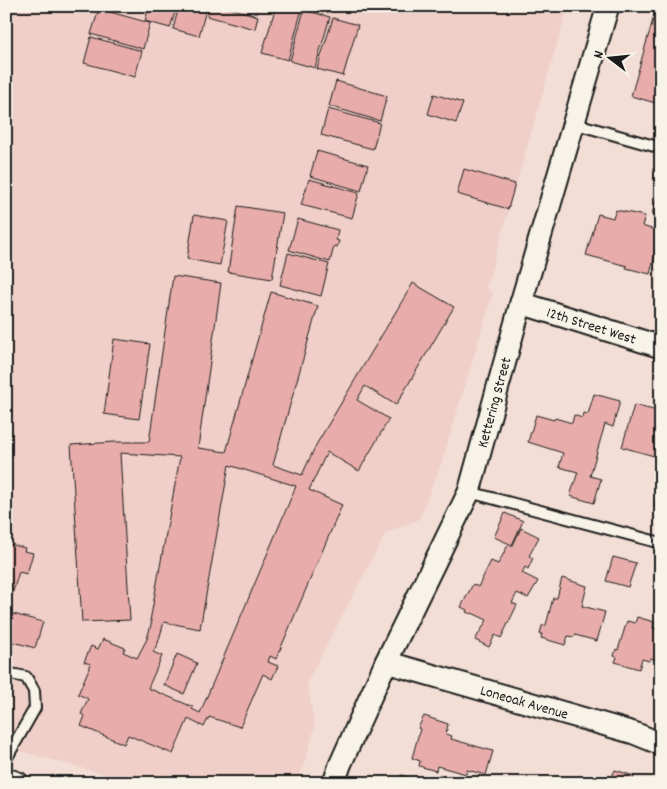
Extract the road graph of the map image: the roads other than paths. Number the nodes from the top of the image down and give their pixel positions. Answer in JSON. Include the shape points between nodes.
{"nodes":[{"id":1,"x":608,"y":6,"type":"edge"},
{"id":2,"x":573,"y":123,"type":"junction"},
{"id":3,"x":661,"y":148,"type":"edge"},
{"id":4,"x":521,"y":303,"type":"junction"},
{"id":5,"x":661,"y":346,"type":"edge"},
{"id":6,"x":469,"y":492,"type":"junction"},
{"id":7,"x":661,"y":543,"type":"edge"},
{"id":8,"x":386,"y":662,"type":"junction"},
{"id":9,"x":6,"y":673,"type":"edge"},
{"id":10,"x":661,"y":744,"type":"edge"},
{"id":11,"x":6,"y":760,"type":"edge"},
{"id":12,"x":6,"y":779,"type":"edge"},
{"id":13,"x":18,"y":783,"type":"edge"},
{"id":14,"x":334,"y":783,"type":"edge"}],
"edges":[{"from":1,"to":2,"type":"street","name":"Kettering Street"},
{"from":2,"to":3,"type":"lane"},
{"from":2,"to":4,"type":"street","name":"Kettering Street"},
{"from":4,"to":5,"type":"street","name":"12th Street West"},
{"from":4,"to":6,"type":"street","name":"Kettering Street"},
{"from":6,"to":7,"type":"lane"},
{"from":6,"to":8,"type":"street","name":"Kettering Street"},
{"from":8,"to":10,"type":"street","name":"Loneoak Avenue","via":[[634,733]]},
{"from":8,"to":14,"type":"street","name":"Kettering Street"},
{"from":9,"to":11,"type":"lane","via":[[26,677],[34,691],[34,708]]},
{"from":12,"to":13,"type":"street"}]}
